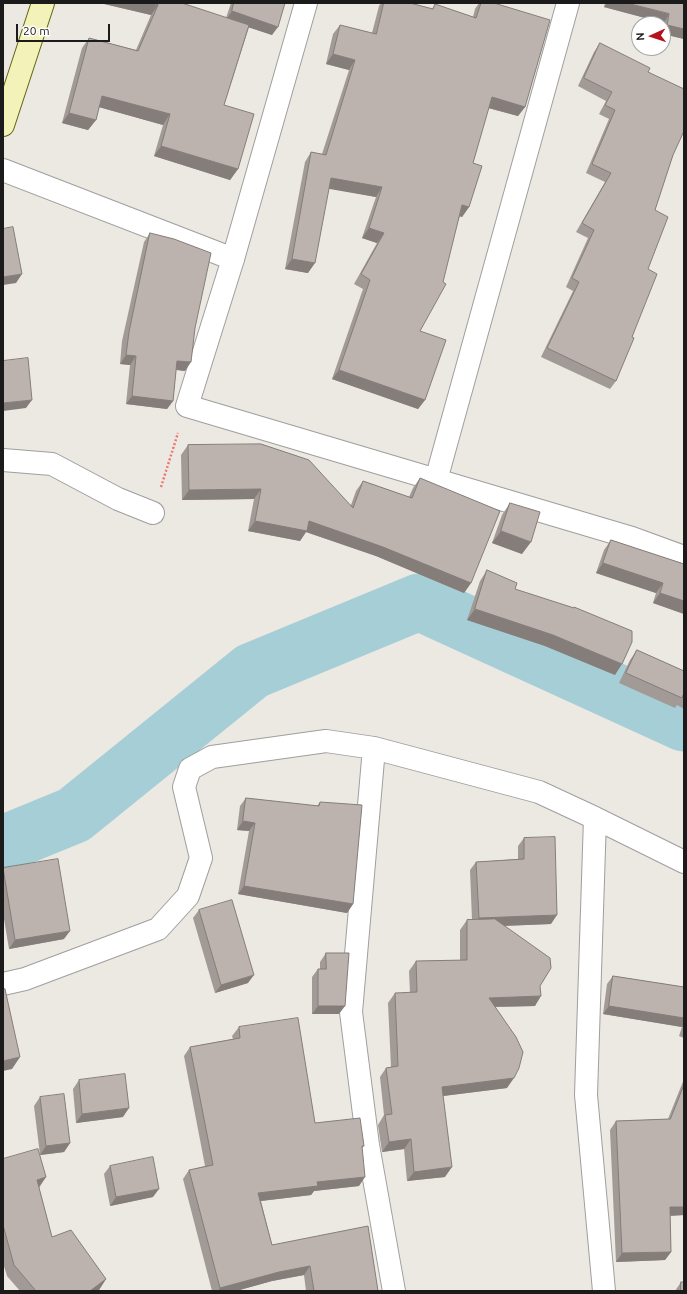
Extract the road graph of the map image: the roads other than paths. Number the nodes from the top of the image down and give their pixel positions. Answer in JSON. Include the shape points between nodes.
{"nodes":[{"id":1,"x":43,"y":3,"type":"edge"},
{"id":2,"x":306,"y":3,"type":"edge"},
{"id":3,"x":568,"y":3,"type":"edge"},
{"id":4,"x":3,"y":125,"type":"edge"},
{"id":5,"x":3,"y":170,"type":"edge"},
{"id":6,"x":233,"y":259,"type":"junction"},
{"id":7,"x":3,"y":460,"type":"edge"},
{"id":8,"x":436,"y":480,"type":"junction"},
{"id":9,"x":153,"y":513,"type":"road end"},
{"id":10,"x":684,"y":557,"type":"edge"},
{"id":11,"x":374,"y":748,"type":"junction"},
{"id":12,"x":595,"y":818,"type":"junction"},
{"id":13,"x":684,"y":862,"type":"edge"},
{"id":14,"x":3,"y":984,"type":"edge"},
{"id":15,"x":394,"y":1291,"type":"edge"},
{"id":16,"x":604,"y":1291,"type":"edge"}],
"edges":[{"from":1,"to":4,"type":"main road"},
{"from":2,"to":6,"type":"street"},
{"from":3,"to":8,"type":"street"},
{"from":5,"to":6,"type":"street"},
{"from":6,"to":8,"type":"street","via":[[187,406]]},
{"from":7,"to":9,"type":"street","via":[[52,464],[118,499]]},
{"from":8,"to":10,"type":"street","via":[[632,538]]},
{"from":11,"to":12,"type":"street","via":[[539,792]]},
{"from":11,"to":14,"type":"street","via":[[326,741],[212,756],[190,769],[184,788],[201,858],[188,896],[158,929],[25,979]]},
{"from":11,"to":15,"type":"street","via":[[352,1012],[368,1145]]},
{"from":12,"to":13,"type":"street"},
{"from":12,"to":16,"type":"street","via":[[586,1095]]}]}
